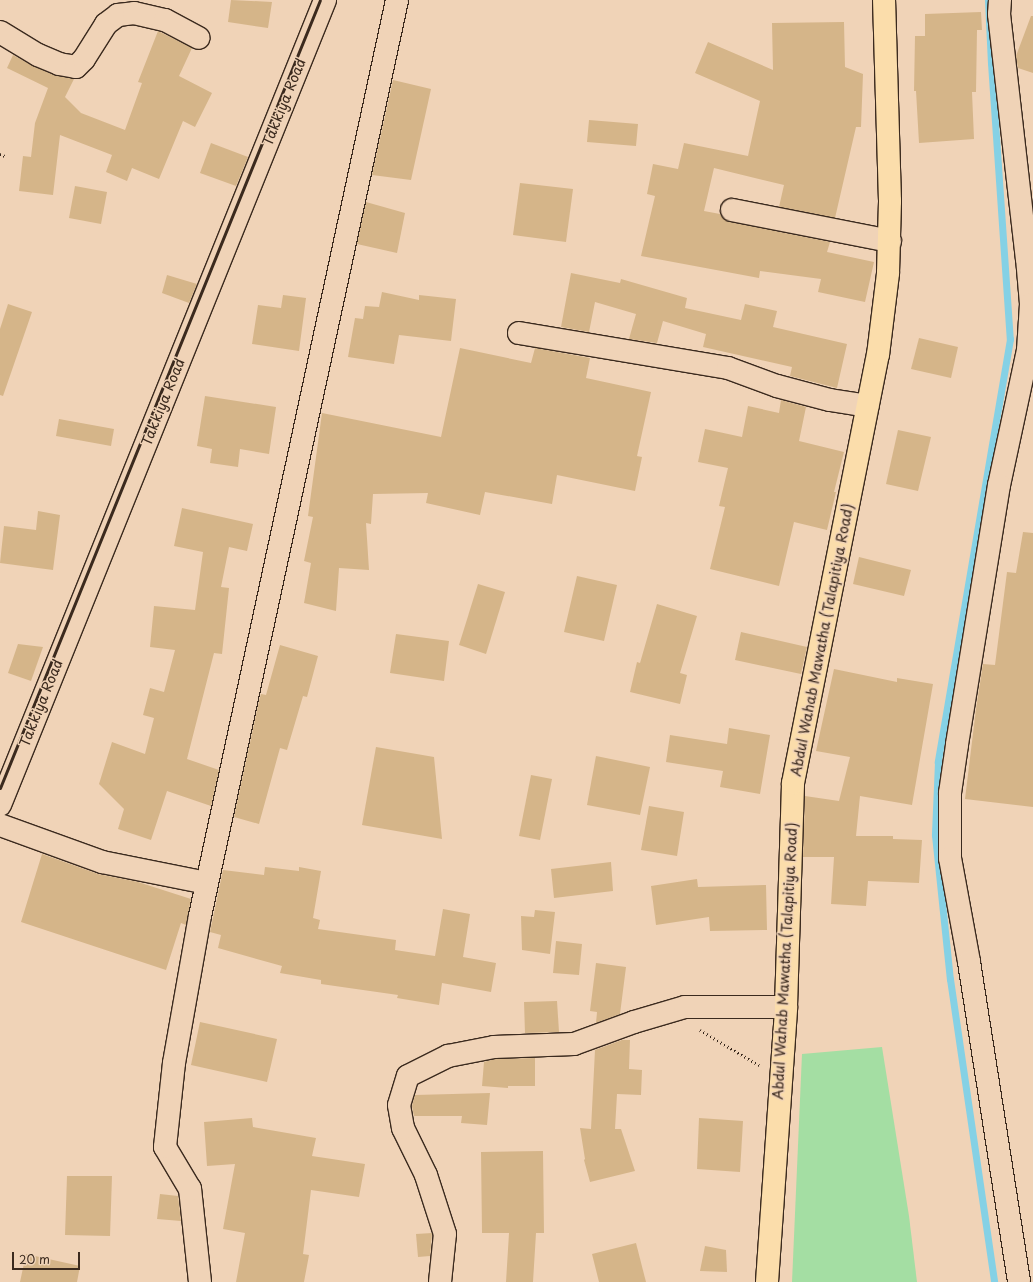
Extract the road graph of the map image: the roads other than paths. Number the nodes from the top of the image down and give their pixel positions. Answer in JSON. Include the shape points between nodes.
{"nodes":[{"id":1,"x":325,"y":0,"type":"edge"},
{"id":2,"x":397,"y":0,"type":"edge"},
{"id":3,"x":884,"y":0,"type":"edge"},
{"id":4,"x":1000,"y":0,"type":"edge"},
{"id":5,"x":0,"y":32,"type":"edge"},
{"id":6,"x":199,"y":38,"type":"dead end"},
{"id":7,"x":732,"y":210,"type":"dead end"},
{"id":8,"x":890,"y":241,"type":"junction"},
{"id":9,"x":520,"y":333,"type":"dead end"},
{"id":10,"x":868,"y":406,"type":"junction"},
{"id":11,"x":0,"y":805,"type":"edge"},
{"id":12,"x":0,"y":825,"type":"edge"},
{"id":13,"x":207,"y":883,"type":"junction"},
{"id":14,"x":786,"y":1007,"type":"junction"},
{"id":15,"x":200,"y":1282,"type":"edge"},
{"id":16,"x":440,"y":1282,"type":"edge"},
{"id":17,"x":767,"y":1282,"type":"edge"},
{"id":18,"x":1019,"y":1282,"type":"edge"}],
"edges":[{"from":1,"to":11,"type":"street","name":"Takkiya Road"},
{"from":2,"to":13,"type":"street"},
{"from":3,"to":8,"type":"main road","name":"Abdul Wahab Mawatha (Talapitiya Road)"},
{"from":4,"to":18,"type":"street","via":[[999,14],[1031,304],[1028,350],[999,485],[959,730],[950,793],[950,858],[969,962]]},
{"from":5,"to":6,"type":"street","via":[[38,55],[59,64],[76,67],[106,24],[118,15],[134,13],[165,20]]},
{"from":7,"to":8,"type":"street"},
{"from":8,"to":10,"type":"main road","name":"Abdul Wahab Mawatha (Talapitiya Road)","via":[[883,316]]},
{"from":9,"to":10,"type":"street","via":[[728,368],[777,386],[830,400]]},
{"from":10,"to":14,"type":"main road","name":"Abdul Wahab Mawatha (Talapitiya Road)","via":[[793,783]]},
{"from":12,"to":13,"type":"street","via":[[102,862]]},
{"from":13,"to":15,"type":"street","via":[[174,1063],[165,1147],[190,1189]]},
{"from":14,"to":16,"type":"street","via":[[685,1007],[574,1044],[494,1047],[448,1056],[408,1076],[399,1105],[403,1128],[426,1175],[445,1234]]},
{"from":14,"to":17,"type":"main road","name":"Abdul Wahab Mawatha (Talapitiya Road)"}]}
